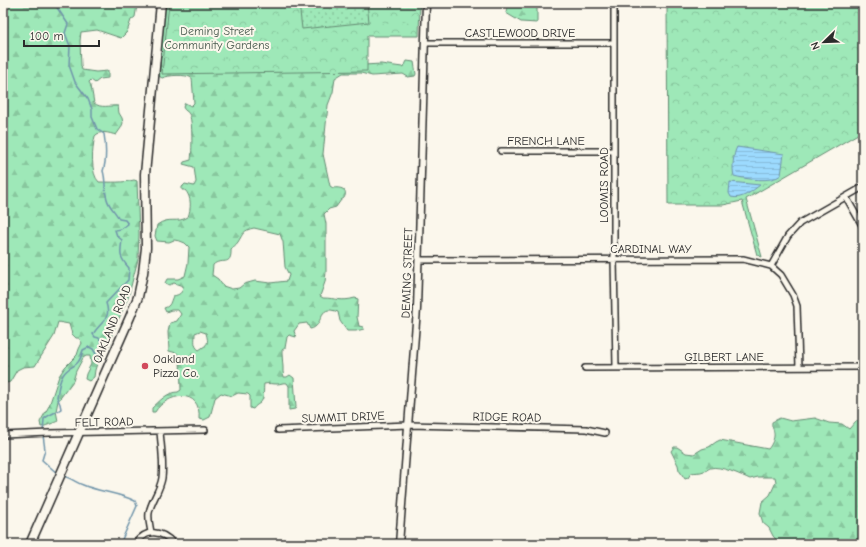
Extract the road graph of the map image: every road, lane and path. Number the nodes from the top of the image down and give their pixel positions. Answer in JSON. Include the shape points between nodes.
{"nodes":[{"id":1,"x":161,"y":3,"type":"edge"},
{"id":2,"x":426,"y":3,"type":"edge"},
{"id":3,"x":614,"y":3,"type":"edge"},
{"id":4,"x":426,"y":43,"type":"junction"},
{"id":5,"x":614,"y":43,"type":"junction"},
{"id":6,"x":501,"y":151,"type":"dead end"},
{"id":7,"x":614,"y":151,"type":"junction"},
{"id":8,"x":863,"y":187,"type":"edge"},
{"id":9,"x":846,"y":197,"type":"junction"},
{"id":10,"x":863,"y":227,"type":"edge"},
{"id":11,"x":614,"y":259,"type":"junction"},
{"id":12,"x":419,"y":260,"type":"junction"},
{"id":13,"x":770,"y":266,"type":"junction"},
{"id":14,"x":799,"y":367,"type":"junction"},
{"id":15,"x":863,"y":367,"type":"edge"},
{"id":16,"x":585,"y":368,"type":"dead end"},
{"id":17,"x":616,"y":368,"type":"junction"},
{"id":18,"x":408,"y":424,"type":"junction"},
{"id":19,"x":205,"y":430,"type":"dead end"},
{"id":20,"x":278,"y":430,"type":"dead end"},
{"id":21,"x":160,"y":431,"type":"junction"},
{"id":22,"x":79,"y":433,"type":"junction"},
{"id":23,"x":605,"y":433,"type":"dead end"},
{"id":24,"x":3,"y":436,"type":"edge"},
{"id":25,"x":151,"y":532,"type":"junction"},
{"id":26,"x":30,"y":544,"type":"edge"},
{"id":27,"x":135,"y":544,"type":"edge"},
{"id":28,"x":174,"y":544,"type":"edge"},
{"id":29,"x":399,"y":544,"type":"edge"}],
"edges":[{"from":1,"to":22,"type":"main road","name":"OAKLAND ROAD","via":[[145,174],[144,273],[130,317]]},
{"from":2,"to":4,"type":"street","name":"DEMING STREET"},
{"from":3,"to":5,"type":"street","name":"LOOMIS ROAD"},
{"from":4,"to":5,"type":"street","name":"CASTLEWOOD DRIVE"},
{"from":4,"to":12,"type":"street","name":"DEMING STREET"},
{"from":5,"to":7,"type":"street","name":"LOOMIS ROAD"},
{"from":6,"to":7,"type":"street","name":"FRENCH LANE"},
{"from":7,"to":11,"type":"street","name":"LOOMIS ROAD"},
{"from":8,"to":9,"type":"street"},
{"from":9,"to":10,"type":"street"},
{"from":9,"to":13,"type":"street","via":[[800,223],[788,236]]},
{"from":11,"to":12,"type":"street","name":"CARDINAL WAY"},
{"from":11,"to":13,"type":"street","name":"CARDINAL WAY","via":[[743,259]]},
{"from":11,"to":17,"type":"street","name":"LOOMIS ROAD"},
{"from":12,"to":18,"type":"street","name":"DEMING STREET"},
{"from":13,"to":14,"type":"street","name":"CARDINAL WAY","via":[[788,284],[797,306]]},
{"from":14,"to":15,"type":"street","name":"GILBERT LANE"},
{"from":14,"to":17,"type":"street","name":"GILBERT LANE"},
{"from":16,"to":17,"type":"street","name":"GILBERT LANE"},
{"from":18,"to":20,"type":"street","name":"SUMMIT DRIVE"},
{"from":18,"to":23,"type":"street","name":"RIDGE ROAD","via":[[586,429]]},
{"from":18,"to":29,"type":"street","name":"DEMING STREET"},
{"from":19,"to":21,"type":"street","name":"FELT ROAD"},
{"from":21,"to":22,"type":"street","name":"FELT ROAD"},
{"from":21,"to":25,"type":"street","via":[[162,476],[160,488],[149,512]]},
{"from":22,"to":24,"type":"street","name":"FELT ROAD"},
{"from":22,"to":26,"type":"main road","name":"OAKLAND ROAD"},
{"from":25,"to":27,"type":"street","via":[[139,538]]},
{"from":25,"to":28,"type":"street","via":[[163,534]]}]}
